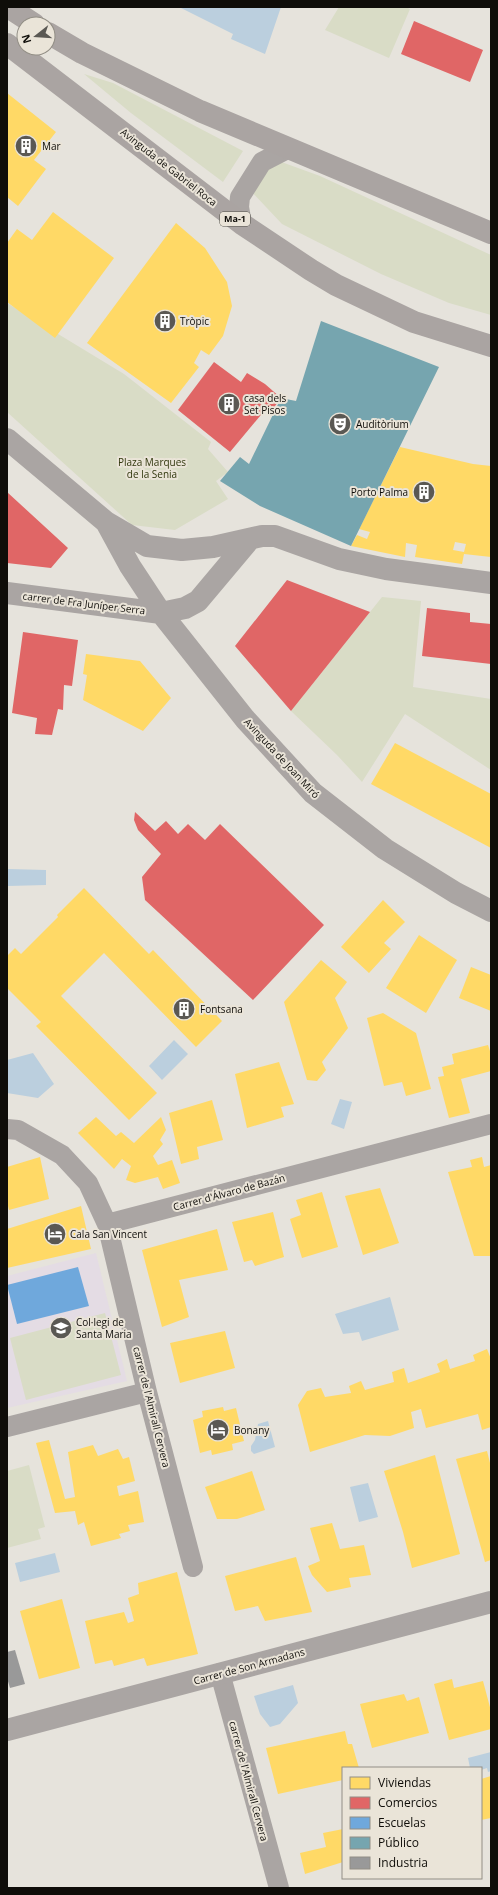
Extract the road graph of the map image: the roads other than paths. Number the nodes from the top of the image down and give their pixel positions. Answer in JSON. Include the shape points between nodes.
{"nodes":[{"id":1,"x":8,"y":7,"type":"edge"},
{"id":2,"x":22,"y":16,"type":"edge"},
{"id":3,"x":56,"y":38,"type":"edge"},
{"id":4,"x":7,"y":44,"type":"edge"},
{"id":5,"x":289,"y":148,"type":"junction"},
{"id":6,"x":242,"y":224,"type":"junction"},
{"id":7,"x":491,"y":233,"type":"edge"},
{"id":8,"x":491,"y":346,"type":"edge"},
{"id":9,"x":7,"y":439,"type":"edge"},
{"id":10,"x":106,"y":522,"type":"junction"},
{"id":11,"x":250,"y":539,"type":"junction"},
{"id":12,"x":491,"y":584,"type":"edge"},
{"id":13,"x":7,"y":593,"type":"edge"},
{"id":14,"x":161,"y":613,"type":"junction"},
{"id":15,"x":491,"y":911,"type":"edge"},
{"id":16,"x":491,"y":1124,"type":"edge"},
{"id":17,"x":7,"y":1129,"type":"edge"},
{"id":18,"x":107,"y":1224,"type":"junction"},
{"id":19,"x":147,"y":1392,"type":"junction"},
{"id":20,"x":7,"y":1426,"type":"edge"},
{"id":21,"x":193,"y":1567,"type":"dead end"},
{"id":22,"x":490,"y":1605,"type":"edge"},
{"id":23,"x":220,"y":1674,"type":"junction"},
{"id":24,"x":7,"y":1730,"type":"edge"},
{"id":25,"x":278,"y":1888,"type":"edge"}],
"edges":[{"from":1,"to":2,"type":"highway"},
{"from":3,"to":5,"type":"highway","via":[[144,84]]},
{"from":4,"to":6,"type":"highway","name":"Avinguda de Gabriel Roca","number":"Ma-1"},
{"from":5,"to":6,"type":"street","via":[[262,162],[240,197],[238,208]]},
{"from":5,"to":7,"type":"highway"},
{"from":6,"to":8,"type":"highway","name":"Avinguda de Gabriel Roca","number":"Ma-1","via":[[336,285],[414,322]]},
{"from":9,"to":10,"type":"street"},
{"from":10,"to":11,"type":"street","via":[[146,546],[182,550]]},
{"from":10,"to":14,"type":"street","name":"Avinguda de Joan Miró","via":[[130,566]]},
{"from":11,"to":12,"type":"street","via":[[274,536],[339,559],[386,569]]},
{"from":11,"to":14,"type":"street","name":"carrer de Fra Juníper Serra","via":[[198,601],[185,608]]},
{"from":13,"to":14,"type":"street","name":"carrer de Fra Juníper Serra"},
{"from":14,"to":15,"type":"street","name":"Avinguda de Joan Miró","via":[[245,719],[313,793],[385,849],[456,893]]},
{"from":16,"to":18,"type":"street","name":"Carrer d'Álvaro de Bazán"},
{"from":17,"to":18,"type":"street","via":[[18,1130],[62,1155],[88,1183]]},
{"from":18,"to":19,"type":"street","name":"carrer de l'Almirall Cervera"},
{"from":19,"to":20,"type":"street"},
{"from":19,"to":21,"type":"street","name":"carrer de l'Almirall Cervera"},
{"from":22,"to":23,"type":"street","name":"Carrer de Son Armadans"},
{"from":23,"to":24,"type":"street","name":"Carrer de Son Armadans"},
{"from":23,"to":25,"type":"street","name":"carrer de l'Almirall Cervera"}]}
